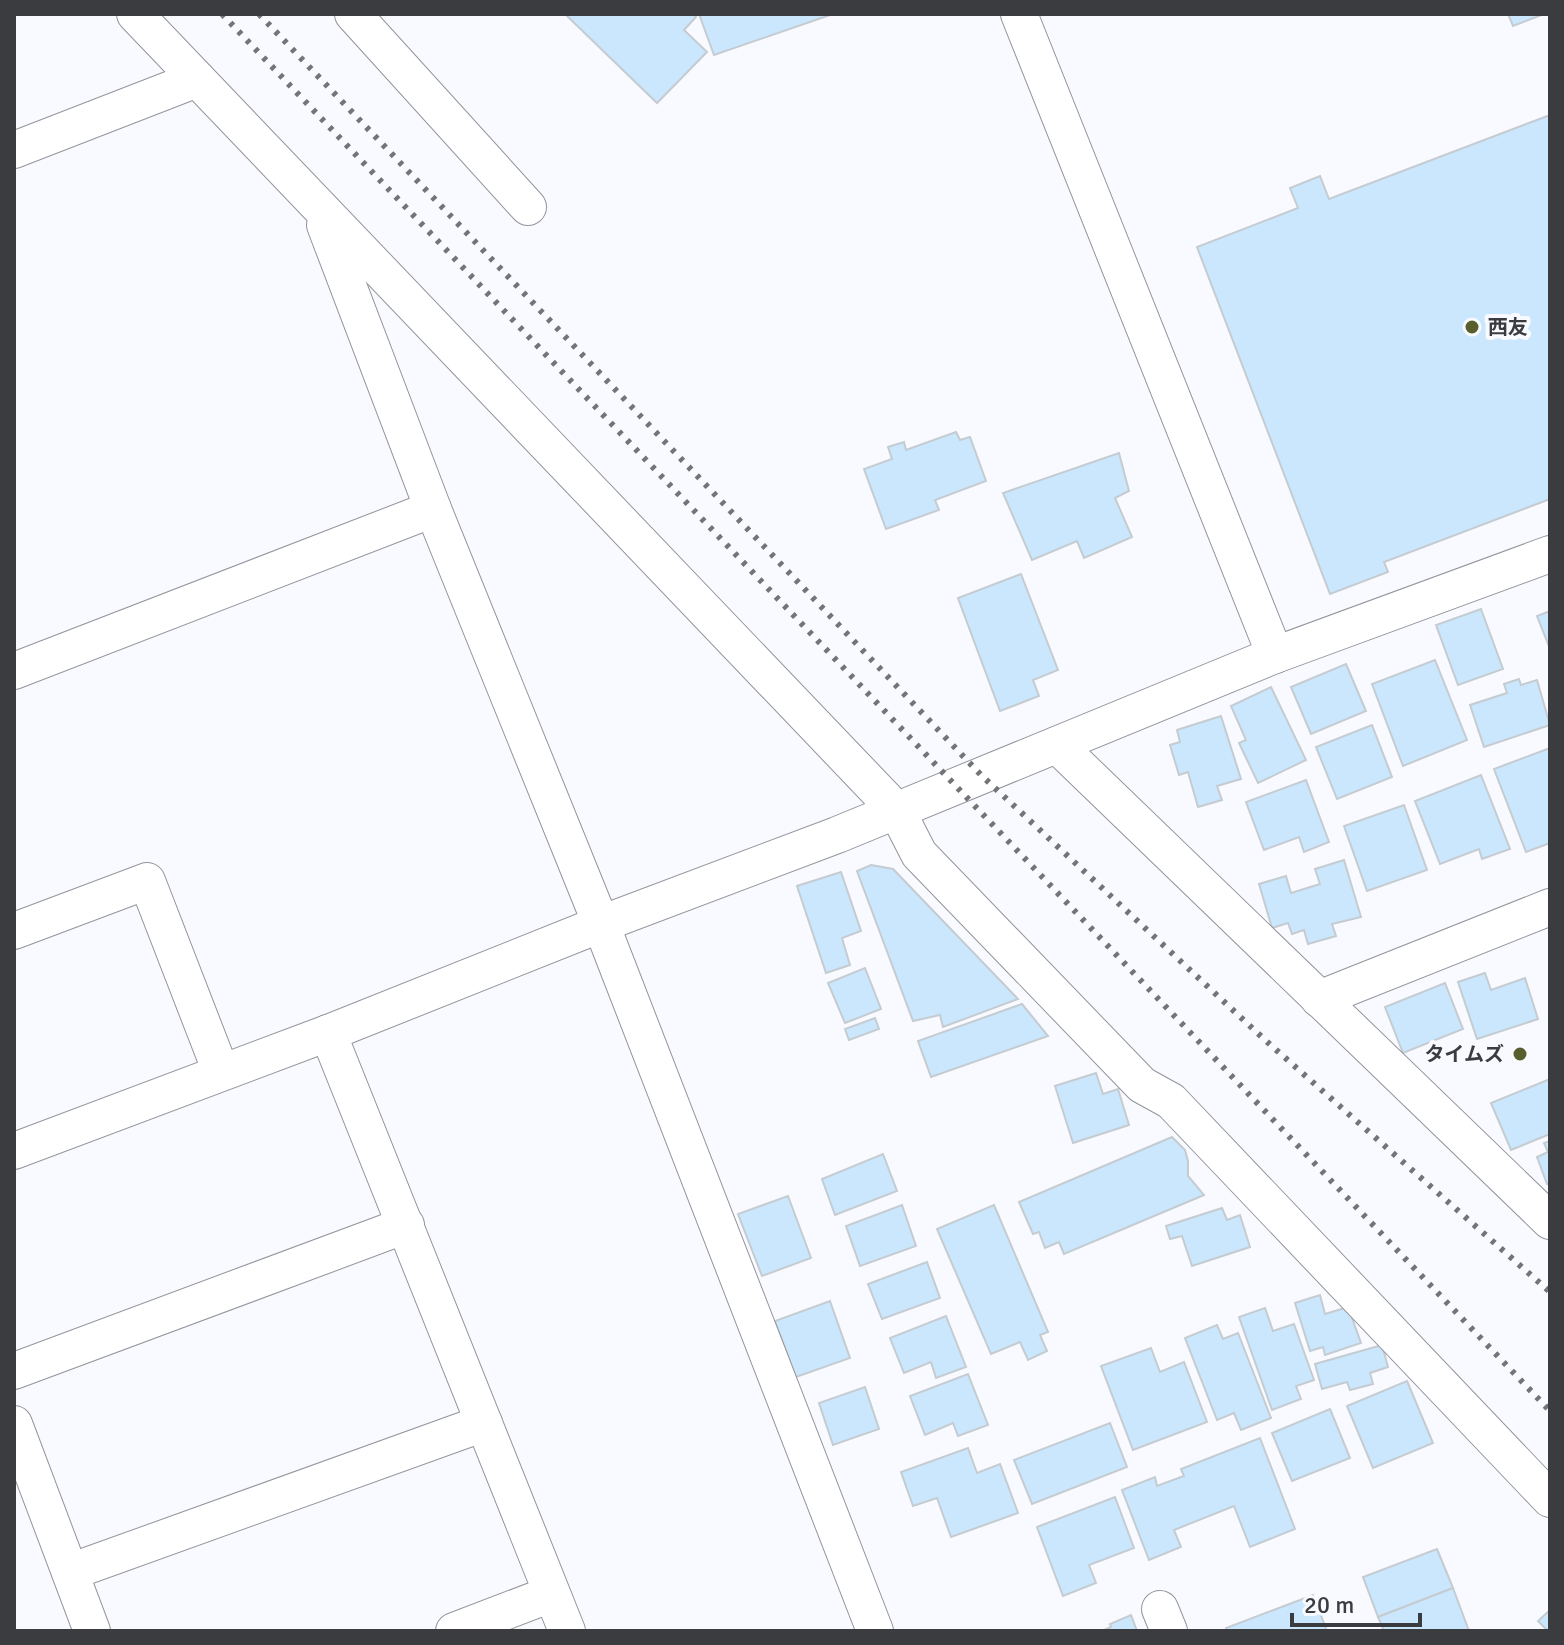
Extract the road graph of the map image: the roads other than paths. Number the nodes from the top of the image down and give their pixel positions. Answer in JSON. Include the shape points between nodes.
{"nodes":[{"id":1,"x":135,"y":14,"type":"edge"},
{"id":2,"x":353,"y":14,"type":"edge"},
{"id":3,"x":1019,"y":14,"type":"edge"},
{"id":4,"x":197,"y":79,"type":"junction"},
{"id":5,"x":14,"y":150,"type":"edge"},
{"id":6,"x":528,"y":207,"type":"dead end"},
{"id":7,"x":319,"y":208,"type":"junction"},
{"id":8,"x":433,"y":509,"type":"junction"},
{"id":9,"x":1550,"y":554,"type":"edge"},
{"id":10,"x":1275,"y":655,"type":"junction"},
{"id":11,"x":14,"y":671,"type":"edge"},
{"id":12,"x":1057,"y":745,"type":"junction"},
{"id":13,"x":897,"y":811,"type":"junction"},
{"id":14,"x":1550,"y":907,"type":"edge"},
{"id":15,"x":601,"y":924,"type":"junction"},
{"id":16,"x":14,"y":931,"type":"edge"},
{"id":17,"x":1319,"y":999,"type":"junction"},
{"id":18,"x":328,"y":1033,"type":"junction"},
{"id":19,"x":221,"y":1072,"type":"junction"},
{"id":20,"x":14,"y":1151,"type":"edge"},
{"id":21,"x":1550,"y":1221,"type":"edge"},
{"id":22,"x":406,"y":1225,"type":"junction"},
{"id":23,"x":14,"y":1371,"type":"edge"},
{"id":24,"x":484,"y":1423,"type":"junction"},
{"id":25,"x":14,"y":1424,"type":"edge"},
{"id":26,"x":1550,"y":1499,"type":"edge"},
{"id":27,"x":70,"y":1572,"type":"junction"},
{"id":28,"x":551,"y":1594,"type":"junction"},
{"id":29,"x":92,"y":1631,"type":"edge"},
{"id":30,"x":454,"y":1631,"type":"edge"},
{"id":31,"x":567,"y":1631,"type":"edge"},
{"id":32,"x":875,"y":1631,"type":"edge"}],
"edges":[{"from":1,"to":4,"type":"street"},
{"from":2,"to":6,"type":"street"},
{"from":3,"to":10,"type":"street"},
{"from":4,"to":5,"type":"street"},
{"from":4,"to":7,"type":"street"},
{"from":7,"to":8,"type":"street"},
{"from":7,"to":13,"type":"street"},
{"from":8,"to":11,"type":"street"},
{"from":8,"to":15,"type":"street"},
{"from":9,"to":10,"type":"street"},
{"from":10,"to":12,"type":"street"},
{"from":12,"to":13,"type":"street"},
{"from":12,"to":17,"type":"street"},
{"from":13,"to":15,"type":"street"},
{"from":13,"to":26,"type":"street","via":[[919,854],[1142,1085],[1171,1101]]},
{"from":14,"to":17,"type":"street"},
{"from":15,"to":18,"type":"street"},
{"from":15,"to":32,"type":"street"},
{"from":16,"to":19,"type":"street","via":[[147,881]]},
{"from":17,"to":21,"type":"street"},
{"from":18,"to":19,"type":"street"},
{"from":18,"to":22,"type":"street"},
{"from":19,"to":20,"type":"street"},
{"from":22,"to":23,"type":"street"},
{"from":22,"to":24,"type":"street"},
{"from":24,"to":27,"type":"street"},
{"from":24,"to":28,"type":"street"},
{"from":25,"to":27,"type":"street"},
{"from":27,"to":29,"type":"street"},
{"from":28,"to":30,"type":"street"},
{"from":28,"to":31,"type":"street"}]}
